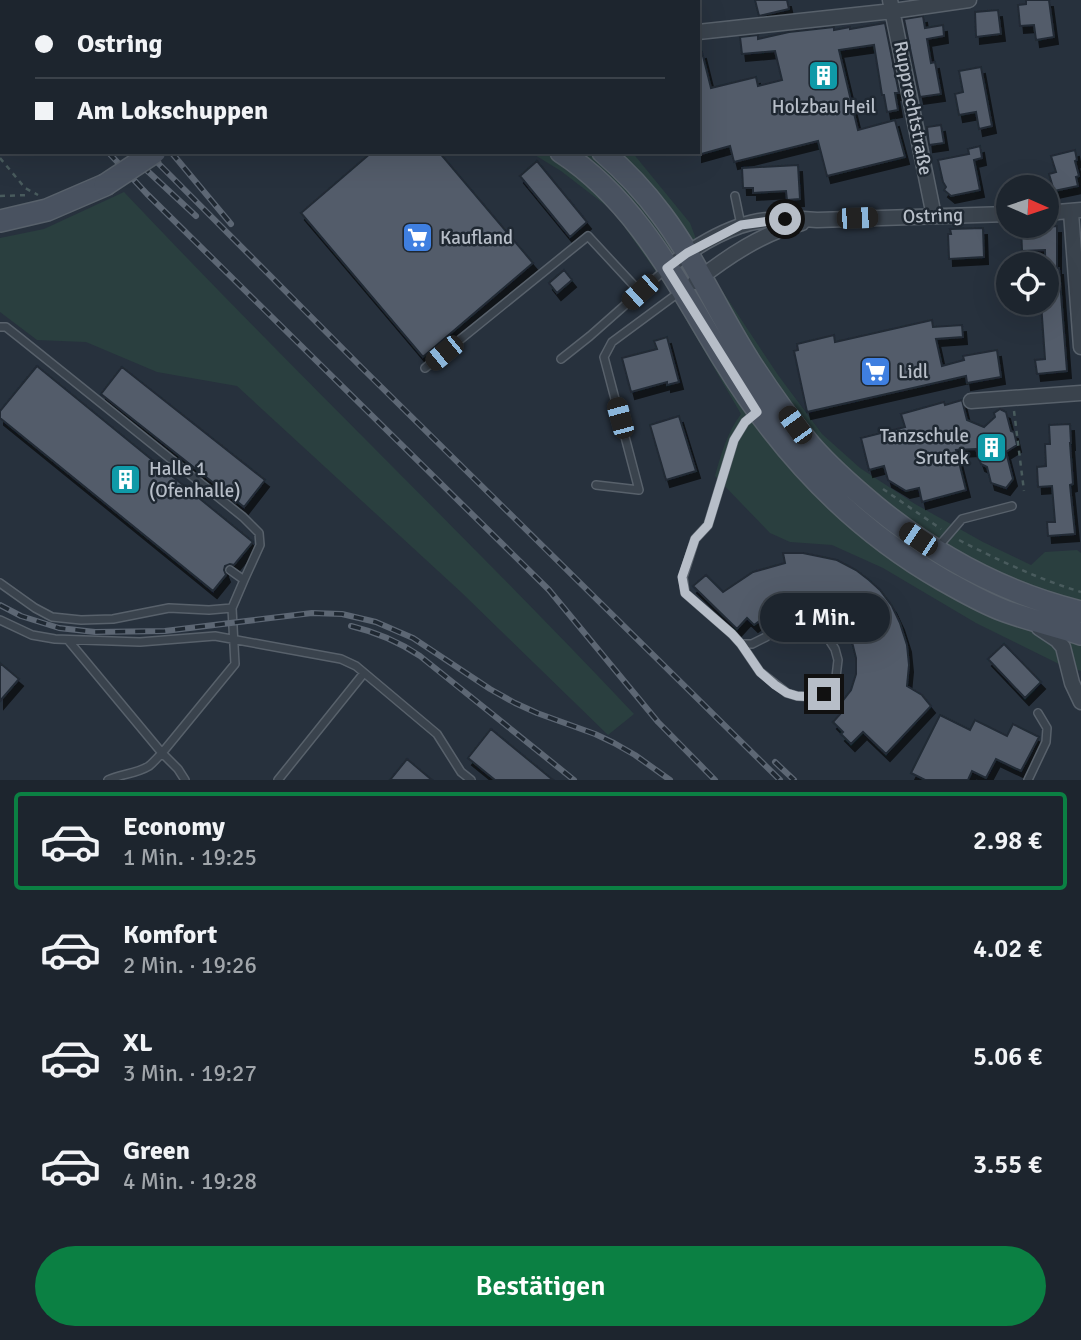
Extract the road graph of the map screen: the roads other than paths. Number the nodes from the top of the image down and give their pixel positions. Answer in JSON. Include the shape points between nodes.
{"nodes":[{"id":1,"x":969,"y":0,"type":"edge"},
{"id":2,"x":892,"y":5,"type":"edge"},
{"id":3,"x":700,"y":33,"type":"edge"},
{"id":4,"x":152,"y":154,"type":"edge"},
{"id":5,"x":570,"y":154,"type":"edge"},
{"id":6,"x":605,"y":154,"type":"edge"},
{"id":7,"x":735,"y":196,"type":"dead end"},
{"id":8,"x":1076,"y":211,"type":"edge"},
{"id":9,"x":996,"y":214,"type":"edge"},
{"id":10,"x":934,"y":216,"type":"junction"},
{"id":11,"x":817,"y":220,"type":"junction"},
{"id":12,"x":0,"y":221,"type":"edge"},
{"id":13,"x":741,"y":225,"type":"junction"},
{"id":14,"x":687,"y":253,"type":"junction"},
{"id":15,"x":667,"y":268,"type":"junction"},
{"id":16,"x":700,"y":277,"type":"junction"},
{"id":17,"x":683,"y":290,"type":"junction"},
{"id":18,"x":640,"y":292,"type":"junction"},
{"id":19,"x":0,"y":327,"type":"edge"},
{"id":20,"x":1081,"y":347,"type":"edge"},
{"id":21,"x":561,"y":359,"type":"dead end"},
{"id":22,"x":425,"y":368,"type":"dead end"},
{"id":23,"x":1081,"y":393,"type":"edge"},
{"id":24,"x":971,"y":401,"type":"dead end"},
{"id":25,"x":757,"y":412,"type":"junction"},
{"id":26,"x":776,"y":423,"type":"dead end"},
{"id":27,"x":786,"y":429,"type":"dead end"},
{"id":28,"x":810,"y":445,"type":"junction"},
{"id":29,"x":596,"y":485,"type":"dead end"},
{"id":30,"x":1012,"y":506,"type":"dead end"},
{"id":31,"x":933,"y":548,"type":"junction"},
{"id":32,"x":895,"y":551,"type":"junction"},
{"id":33,"x":230,"y":570,"type":"dead end"},
{"id":34,"x":244,"y":580,"type":"junction"},
{"id":35,"x":0,"y":583,"type":"edge"},
{"id":36,"x":1040,"y":601,"type":"junction"},
{"id":37,"x":232,"y":608,"type":"junction"},
{"id":38,"x":1003,"y":610,"type":"junction"},
{"id":39,"x":1081,"y":612,"type":"edge"},
{"id":40,"x":0,"y":620,"type":"edge"},
{"id":41,"x":1081,"y":627,"type":"edge"},
{"id":42,"x":1081,"y":634,"type":"edge"},
{"id":43,"x":234,"y":639,"type":"junction"},
{"id":44,"x":1081,"y":639,"type":"edge"},
{"id":45,"x":68,"y":640,"type":"junction"},
{"id":46,"x":741,"y":644,"type":"junction"},
{"id":47,"x":1067,"y":661,"type":"junction"},
{"id":48,"x":364,"y":673,"type":"junction"},
{"id":49,"x":1081,"y":702,"type":"edge"},
{"id":50,"x":1038,"y":713,"type":"dead end"},
{"id":51,"x":162,"y":753,"type":"junction"},
{"id":52,"x":108,"y":780,"type":"edge"},
{"id":53,"x":185,"y":780,"type":"edge"},
{"id":54,"x":278,"y":780,"type":"edge"},
{"id":55,"x":471,"y":780,"type":"edge"},
{"id":56,"x":1028,"y":780,"type":"edge"}],
"edges":[{"from":1,"to":2,"type":"street"},
{"from":2,"to":3,"type":"street"},
{"from":2,"to":10,"type":"street","name":"Rupprechtstraße"},
{"from":4,"to":12,"type":"main road","bridge":true,"via":[[105,185],[47,210]]},
{"from":5,"to":15,"type":"main road","via":[[621,203]]},
{"from":6,"to":14,"type":"main road","via":[[642,189]]},
{"from":7,"to":13,"type":"lane"},
{"from":8,"to":20,"type":"street"},
{"from":9,"to":10,"type":"street","name":"Ostring"},
{"from":10,"to":11,"type":"street","name":"Ostring"},
{"from":11,"to":13,"type":"street","name":"Ostring"},
{"from":11,"to":16,"type":"street","name":"Ostring","via":[[753,241]]},
{"from":13,"to":14,"type":"street","name":"Ostring"},
{"from":14,"to":15,"type":"street","name":"Ostring"},
{"from":14,"to":16,"type":"main road"},
{"from":15,"to":17,"type":"main road"},
{"from":15,"to":18,"type":"lane"},
{"from":16,"to":17,"type":"street","name":"Ostring"},
{"from":16,"to":28,"type":"main road","via":[[751,364]]},
{"from":17,"to":25,"type":"main road"},
{"from":17,"to":29,"type":"lane","via":[[612,342],[604,357],[639,490]]},
{"from":18,"to":21,"type":"lane"},
{"from":18,"to":22,"type":"lane","via":[[588,236]]},
{"from":19,"to":34,"type":"lane","via":[[6,327],[109,408],[259,533],[260,545]]},
{"from":23,"to":24,"type":"street"},
{"from":25,"to":26,"type":"lane"},
{"from":25,"to":32,"type":"main road","via":[[828,495]]},
{"from":25,"to":46,"type":"lane","via":[[734,440],[708,525],[695,539],[682,577],[685,593]]},
{"from":27,"to":28,"type":"lane"},
{"from":28,"to":31,"type":"main road","via":[[851,486]]},
{"from":30,"to":31,"type":"lane","via":[[962,519]]},
{"from":31,"to":32,"type":"lane"},
{"from":31,"to":36,"type":"main road","via":[[966,569]]},
{"from":32,"to":38,"type":"main road"},
{"from":33,"to":34,"type":"lane"},
{"from":34,"to":37,"type":"lane"},
{"from":35,"to":37,"type":"lane","via":[[52,617],[113,619],[169,608]]},
{"from":36,"to":39,"type":"main road"},
{"from":36,"to":41,"type":"street","via":[[1071,616]]},
{"from":37,"to":43,"type":"lane"},
{"from":38,"to":42,"type":"main road"},
{"from":38,"to":47,"type":"street","via":[[1057,640]]},
{"from":40,"to":45,"type":"lane","via":[[32,635]]},
{"from":43,"to":45,"type":"lane"},
{"from":43,"to":48,"type":"lane","via":[[341,659]]},
{"from":43,"to":51,"type":"lane","via":[[235,664]]},
{"from":44,"to":47,"type":"street"},
{"from":45,"to":51,"type":"lane"},
{"from":46,"to":46,"type":"lane","via":[[760,672],[787,693],[815,697],[824,694],[836,677],[835,649],[812,627],[790,624],[751,644]]},
{"from":47,"to":49,"type":"street"},
{"from":48,"to":54,"type":"lane"},
{"from":48,"to":55,"type":"lane","via":[[437,734]]},
{"from":50,"to":56,"type":"lane","via":[[1047,728],[1046,742]]},
{"from":51,"to":52,"type":"lane","via":[[136,772]]},
{"from":51,"to":53,"type":"lane"}]}
